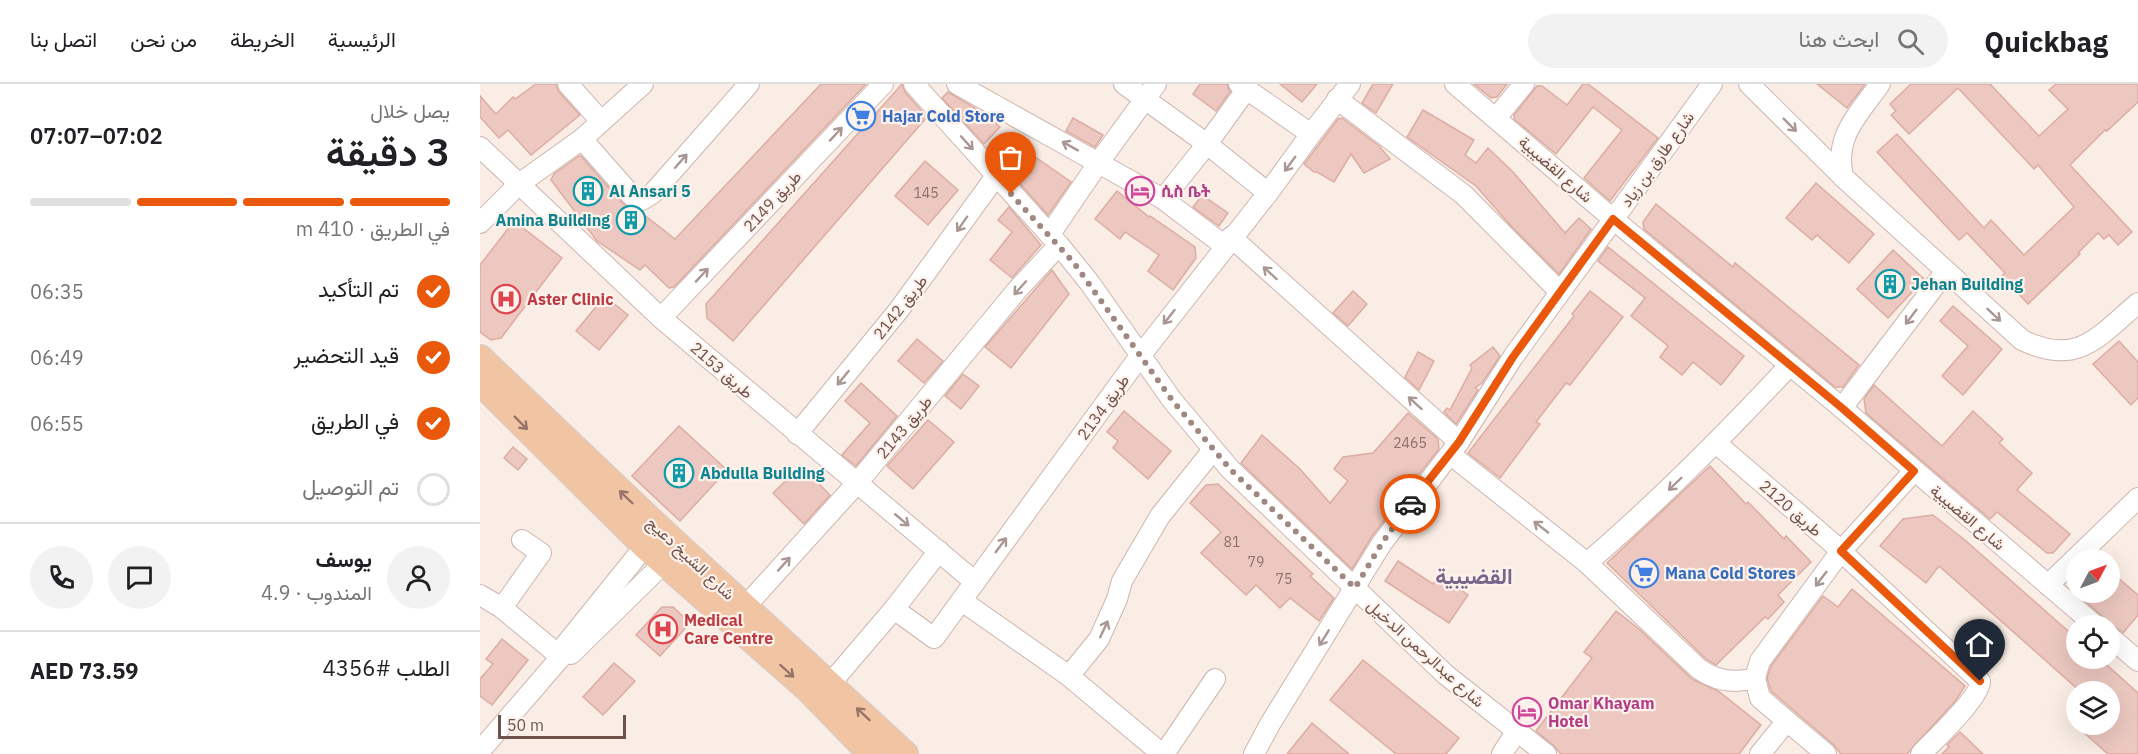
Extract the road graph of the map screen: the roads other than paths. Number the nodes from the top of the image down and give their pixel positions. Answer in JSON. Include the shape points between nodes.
{"nodes":[{"id":1,"x":568,"y":84,"type":"edge"},
{"id":2,"x":643,"y":84,"type":"edge"},
{"id":3,"x":749,"y":84,"type":"edge"},
{"id":4,"x":883,"y":84,"type":"edge"},
{"id":5,"x":914,"y":84,"type":"edge"},
{"id":6,"x":957,"y":84,"type":"edge"},
{"id":7,"x":1124,"y":84,"type":"edge"},
{"id":8,"x":1350,"y":84,"type":"edge"},
{"id":9,"x":1455,"y":84,"type":"edge"},
{"id":10,"x":1524,"y":84,"type":"edge"},
{"id":11,"x":1712,"y":84,"type":"edge"},
{"id":12,"x":1749,"y":84,"type":"edge"},
{"id":13,"x":1880,"y":84,"type":"edge"},
{"id":14,"x":1243,"y":87,"type":"edge"},
{"id":15,"x":1150,"y":91,"type":"edge"},
{"id":16,"x":1337,"y":99,"type":"junction"},
{"id":17,"x":1496,"y":118,"type":"junction"},
{"id":18,"x":600,"y":120,"type":"junction"},
{"id":19,"x":1311,"y":134,"type":"junction"},
{"id":20,"x":582,"y":139,"type":"junction"},
{"id":21,"x":1207,"y":144,"type":"junction"},
{"id":22,"x":480,"y":147,"type":"edge"},
{"id":23,"x":1099,"y":162,"type":"junction"},
{"id":24,"x":996,"y":176,"type":"junction"},
{"id":25,"x":1843,"y":177,"type":"junction"},
{"id":26,"x":519,"y":184,"type":"junction"},
{"id":27,"x":1268,"y":193,"type":"junction"},
{"id":28,"x":1163,"y":199,"type":"junction"},
{"id":29,"x":1613,"y":219,"type":"junction"},
{"id":30,"x":480,"y":223,"type":"edge"},
{"id":31,"x":1055,"y":240,"type":"junction"},
{"id":32,"x":1228,"y":242,"type":"junction"},
{"id":33,"x":1946,"y":271,"type":"junction"},
{"id":34,"x":1560,"y":292,"type":"junction"},
{"id":35,"x":2138,"y":303,"type":"edge"},
{"id":36,"x":662,"y":318,"type":"junction"},
{"id":37,"x":1140,"y":356,"type":"junction"},
{"id":38,"x":480,"y":358,"type":"edge"},
{"id":39,"x":1790,"y":365,"type":"junction"},
{"id":40,"x":480,"y":382,"type":"edge"},
{"id":41,"x":1842,"y":408,"type":"junction"},
{"id":42,"x":797,"y":434,"type":"junction"},
{"id":43,"x":1716,"y":443,"type":"junction"},
{"id":44,"x":1454,"y":448,"type":"junction"},
{"id":45,"x":1213,"y":450,"type":"junction"},
{"id":46,"x":1914,"y":471,"type":"junction"},
{"id":47,"x":858,"y":482,"type":"junction"},
{"id":48,"x":2138,"y":498,"type":"edge"},
{"id":49,"x":522,"y":540,"type":"dead end"},
{"id":50,"x":662,"y":544,"type":"junction"},
{"id":51,"x":939,"y":551,"type":"junction"},
{"id":52,"x":1841,"y":551,"type":"junction"},
{"id":53,"x":1587,"y":563,"type":"junction"},
{"id":54,"x":975,"y":582,"type":"junction"},
{"id":55,"x":2048,"y":585,"type":"junction"},
{"id":56,"x":1355,"y":588,"type":"junction"},
{"id":57,"x":480,"y":595,"type":"edge"},
{"id":58,"x":962,"y":601,"type":"junction"},
{"id":59,"x":745,"y":607,"type":"junction"},
{"id":60,"x":502,"y":608,"type":"junction"},
{"id":61,"x":894,"y":609,"type":"junction"},
{"id":62,"x":2083,"y":615,"type":"edge"},
{"id":63,"x":2120,"y":645,"type":"edge"},
{"id":64,"x":561,"y":657,"type":"junction"},
{"id":65,"x":2138,"y":661,"type":"edge"},
{"id":66,"x":1069,"y":676,"type":"junction"},
{"id":67,"x":1755,"y":678,"type":"junction"},
{"id":68,"x":1215,"y":679,"type":"dead end"},
{"id":69,"x":830,"y":684,"type":"junction"},
{"id":70,"x":1786,"y":722,"type":"junction"},
{"id":71,"x":1516,"y":732,"type":"junction"},
{"id":72,"x":480,"y":751,"type":"edge"},
{"id":73,"x":1539,"y":752,"type":"edge"},
{"id":74,"x":871,"y":754,"type":"edge"},
{"id":75,"x":905,"y":754,"type":"edge"},
{"id":76,"x":1163,"y":754,"type":"edge"},
{"id":77,"x":1254,"y":754,"type":"edge"},
{"id":78,"x":1502,"y":754,"type":"edge"},
{"id":79,"x":1760,"y":754,"type":"edge"},
{"id":80,"x":1826,"y":754,"type":"edge"},
{"id":81,"x":1921,"y":754,"type":"edge"}],
"edges":[{"from":1,"to":18,"type":"street"},
{"from":2,"to":18,"type":"street"},
{"from":20,"to":3,"type":"street","one_way":true,"via":[[632,196],[642,200],[652,194]]},
{"from":36,"to":4,"type":"street","name":"طريق 2149","one_way":true},
{"from":5,"to":24,"type":"street","name":"شارع عبدالرحمن الدخيل","one_way":true},
{"from":23,"to":6,"type":"street","one_way":true},
{"from":7,"to":15,"type":"street"},
{"from":8,"to":16,"type":"street","name":"طريق 2134"},
{"from":9,"to":17,"type":"street","name":"شارع القضيبية"},
{"from":10,"to":17,"type":"street"},
{"from":11,"to":29,"type":"street","name":"شارع طارق بن زياد"},
{"from":12,"to":25,"type":"street","one_way":true},
{"from":13,"to":25,"type":"street","via":[[1843,138]]},
{"from":14,"to":19,"type":"street"},
{"from":14,"to":21,"type":"street"},
{"from":15,"to":21,"type":"street"},
{"from":15,"to":23,"type":"street","name":"طريق 2143"},
{"from":16,"to":19,"type":"street","name":"طريق 2134"},
{"from":16,"to":34,"type":"street","via":[[1464,195]]},
{"from":17,"to":29,"type":"street","name":"شارع القضيبية"},
{"from":18,"to":20,"type":"street"},
{"from":19,"to":27,"type":"street","name":"طريق 2134","one_way":true},
{"from":20,"to":26,"type":"street"},
{"from":21,"to":27,"type":"street"},
{"from":21,"to":28,"type":"street"},
{"from":22,"to":26,"type":"street","name":"طريق 2153"},
{"from":23,"to":28,"type":"street"},
{"from":23,"to":31,"type":"street","name":"طريق 2143"},
{"from":24,"to":31,"type":"street","name":"شارع عبدالرحمن الدخيل"},
{"from":24,"to":42,"type":"street","name":"طريق 2142","one_way":true,"via":[[898,311]]},
{"from":25,"to":33,"type":"street"},
{"from":26,"to":30,"type":"street"},
{"from":26,"to":36,"type":"street","name":"طريق 2153"},
{"from":27,"to":32,"type":"street","name":"طريق 2134"},
{"from":28,"to":32,"type":"street"},
{"from":29,"to":34,"type":"street","name":"شارع طارق بن زياد"},
{"from":29,"to":39,"type":"street","name":"شارع القضيبية"},
{"from":31,"to":37,"type":"street","name":"شارع عبدالرحمن الدخيل"},
{"from":31,"to":47,"type":"street","name":"طريق 2143","one_way":true},
{"from":32,"to":37,"type":"street","name":"طريق 2134","one_way":true},
{"from":44,"to":32,"type":"street","one_way":true},
{"from":33,"to":35,"type":"street","one_way":true,"via":[[2022,340],[2046,348],[2090,345]]},
{"from":33,"to":41,"type":"street","one_way":true},
{"from":34,"to":44,"type":"street","name":"شارع طارق بن زياد"},
{"from":36,"to":42,"type":"street","name":"طريق 2153"},
{"from":37,"to":45,"type":"street","name":"شارع عبدالرحمن الدخيل"},
{"from":54,"to":37,"type":"street","name":"طريق 2134","one_way":true},
{"from":50,"to":38,"type":"main road","name":"شارع الشيخ دعيج","one_way":true},
{"from":39,"to":41,"type":"street","name":"شارع القضيبية"},
{"from":39,"to":43,"type":"street"},
{"from":40,"to":50,"type":"main road","name":"شارع الشيخ دعيج","one_way":true},
{"from":41,"to":46,"type":"street","name":"شارع القضيبية"},
{"from":42,"to":47,"type":"street","name":"طريق 2153"},
{"from":43,"to":52,"type":"street","name":"طريق 2120"},
{"from":43,"to":53,"type":"street","one_way":true},
{"from":53,"to":44,"type":"street","one_way":true},
{"from":44,"to":56,"type":"street","name":"شارع طارق بن زياد","via":[[1382,543]]},
{"from":45,"to":56,"type":"street","name":"شارع عبدالرحمن الدخيل"},
{"from":66,"to":45,"type":"street","one_way":true,"via":[[1099,639],[1122,581],[1160,516]]},
{"from":46,"to":52,"type":"street"},
{"from":46,"to":55,"type":"street","name":"شارع القضيبية"},
{"from":47,"to":51,"type":"street","name":"طريق 2153","one_way":true},
{"from":59,"to":47,"type":"street","name":"طريق 2143","one_way":true},
{"from":48,"to":55,"type":"street"},
{"from":49,"to":60,"type":"street","via":[[541,553]]},
{"from":50,"to":59,"type":"main road","name":"شارع الشيخ دعيج"},
{"from":50,"to":64,"type":"street","via":[[576,650]]},
{"from":50,"to":74,"type":"main road","name":"شارع الشيخ دعيج","one_way":true},
{"from":51,"to":54,"type":"street","name":"طريق 2153"},
{"from":51,"to":61,"type":"street"},
{"from":52,"to":67,"type":"street","one_way":true,"via":[[1760,661]]},
{"from":52,"to":81,"type":"street","name":"طريق 2120","via":[[1980,681],[1976,694]]},
{"from":53,"to":67,"type":"street","via":[[1708,676],[1736,682]]},
{"from":54,"to":58,"type":"street","name":"طريق 2134"},
{"from":55,"to":62,"type":"street","name":"شارع القضيبية"},
{"from":56,"to":71,"type":"street","name":"شارع عبدالرحمن الدخيل","via":[[1446,675]]},
{"from":56,"to":77,"type":"street","name":"شارع طارق بن زياد","one_way":true},
{"from":57,"to":60,"type":"street"},
{"from":58,"to":61,"type":"street","name":"طريق 2134","via":[[934,638]]},
{"from":58,"to":66,"type":"street"},
{"from":59,"to":69,"type":"main road","name":"شارع الشيخ دعيج"},
{"from":60,"to":64,"type":"street"},
{"from":61,"to":69,"type":"street"},
{"from":63,"to":65,"type":"street"},
{"from":64,"to":72,"type":"street"},
{"from":66,"to":76,"type":"street"},
{"from":67,"to":70,"type":"street","via":[[1760,698]]},
{"from":68,"to":76,"type":"street"},
{"from":75,"to":69,"type":"main road","name":"شارع الشيخ دعيج","one_way":true},
{"from":70,"to":79,"type":"street"},
{"from":70,"to":80,"type":"street"},
{"from":71,"to":73,"type":"street","name":"شارع عبدالرحمن الدخيل"},
{"from":71,"to":78,"type":"street"}]}
